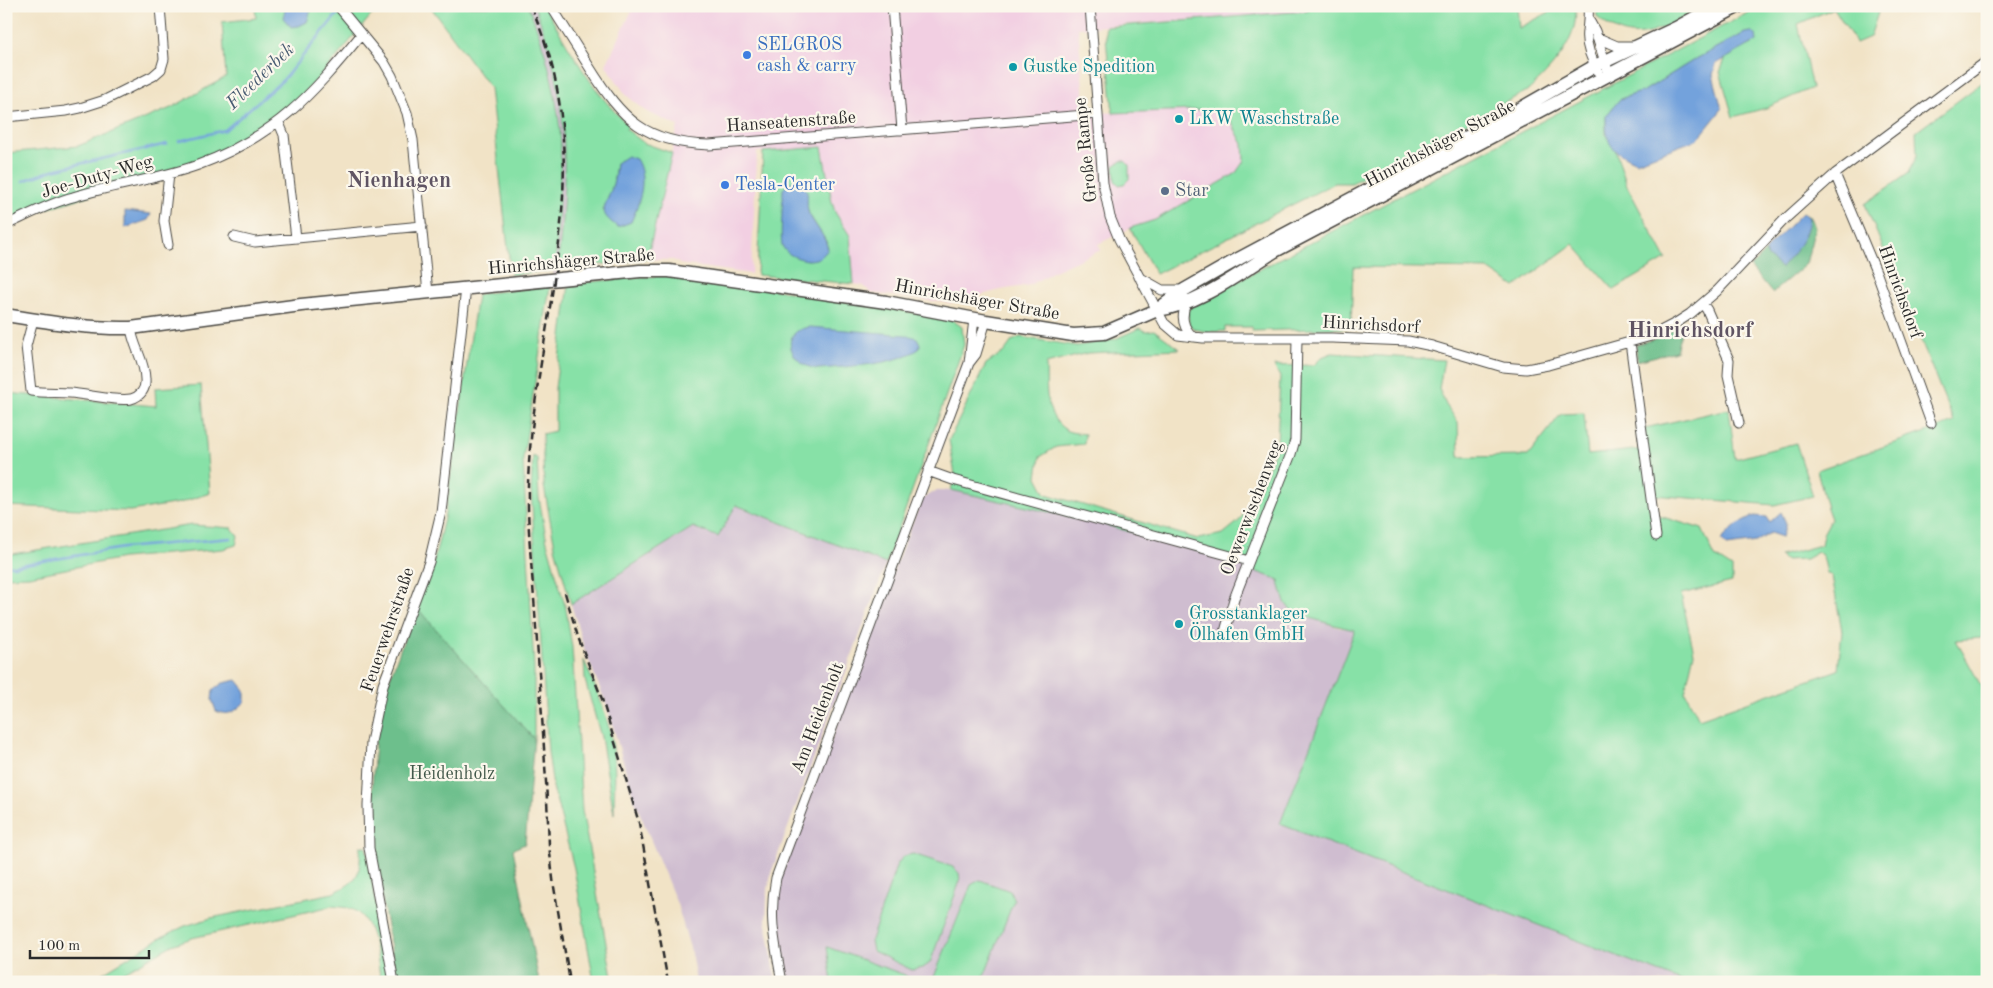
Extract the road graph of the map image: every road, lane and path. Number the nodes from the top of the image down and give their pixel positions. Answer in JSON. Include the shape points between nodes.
{"nodes":[{"id":1,"x":160,"y":6,"type":"edge"},
{"id":2,"x":338,"y":6,"type":"edge"},
{"id":3,"x":551,"y":6,"type":"edge"},
{"id":4,"x":892,"y":6,"type":"edge"},
{"id":5,"x":1090,"y":6,"type":"edge"},
{"id":6,"x":1588,"y":6,"type":"edge"},
{"id":7,"x":1716,"y":6,"type":"edge"},
{"id":8,"x":1739,"y":6,"type":"edge"},
{"id":9,"x":1590,"y":22,"type":"junction"},
{"id":10,"x":361,"y":35,"type":"junction"},
{"id":11,"x":1596,"y":37,"type":"junction"},
{"id":12,"x":1637,"y":45,"type":"junction"},
{"id":13,"x":1987,"y":61,"type":"edge"},
{"id":14,"x":1600,"y":63,"type":"junction"},
{"id":15,"x":1606,"y":76,"type":"junction"},
{"id":16,"x":1098,"y":114,"type":"junction"},
{"id":17,"x":6,"y":117,"type":"edge"},
{"id":18,"x":279,"y":123,"type":"junction"},
{"id":19,"x":902,"y":130,"type":"junction"},
{"id":20,"x":169,"y":174,"type":"junction"},
{"id":21,"x":1835,"y":174,"type":"junction"},
{"id":22,"x":6,"y":225,"type":"edge"},
{"id":23,"x":422,"y":226,"type":"junction"},
{"id":24,"x":234,"y":237,"type":"dead end"},
{"id":25,"x":296,"y":238,"type":"junction"},
{"id":26,"x":168,"y":245,"type":"dead end"},
{"id":27,"x":1139,"y":278,"type":"junction"},
{"id":28,"x":466,"y":288,"type":"junction"},
{"id":29,"x":428,"y":292,"type":"junction"},
{"id":30,"x":1185,"y":297,"type":"junction"},
{"id":31,"x":1703,"y":304,"type":"junction"},
{"id":32,"x":1156,"y":310,"type":"junction"},
{"id":33,"x":6,"y":315,"type":"edge"},
{"id":34,"x":34,"y":320,"type":"junction"},
{"id":35,"x":980,"y":320,"type":"junction"},
{"id":36,"x":131,"y":328,"type":"junction"},
{"id":37,"x":1193,"y":337,"type":"junction"},
{"id":38,"x":1297,"y":338,"type":"junction"},
{"id":39,"x":1630,"y":342,"type":"junction"},
{"id":40,"x":1739,"y":423,"type":"dead end"},
{"id":41,"x":1931,"y":424,"type":"dead end"},
{"id":42,"x":928,"y":471,"type":"junction"},
{"id":43,"x":1656,"y":536,"type":"dead end"},
{"id":44,"x":1249,"y":561,"type":"junction"},
{"id":45,"x":1222,"y":631,"type":"dead end"},
{"id":46,"x":394,"y":982,"type":"edge"},
{"id":47,"x":782,"y":982,"type":"edge"}],
"edges":[{"from":1,"to":17,"type":"street","via":[[164,59],[158,73],[105,100],[80,108]]},
{"from":2,"to":10,"type":"street"},
{"from":3,"to":19,"type":"street","name":"Hanseatenstraße","via":[[621,112],[662,138],[708,145]]},
{"from":4,"to":19,"type":"street"},
{"from":5,"to":16,"type":"street","name":"Große Rampe"},
{"from":6,"to":9,"type":"street"},
{"from":7,"to":12,"type":"main road","name":"Hinrichshäger Straße"},
{"from":8,"to":15,"type":"main road","name":"Hinrichshäger Straße"},
{"from":9,"to":11,"type":"street"},
{"from":9,"to":14,"type":"street","via":[[1588,48]]},
{"from":10,"to":18,"type":"street","name":"Joe-Duty-Weg","via":[[322,82]]},
{"from":10,"to":23,"type":"street","via":[[392,76],[406,113],[413,140]]},
{"from":11,"to":12,"type":"street","via":[[1617,46]]},
{"from":11,"to":14,"type":"street"},
{"from":12,"to":14,"type":"main road","name":"Hinrichshäger Straße"},
{"from":13,"to":21,"type":"street","name":"Hinrichsdorf"},
{"from":14,"to":15,"type":"street"},
{"from":14,"to":30,"type":"main road","name":"Hinrichshäger Straße","via":[[1264,245]]},
{"from":15,"to":30,"type":"main road","name":"Hinrichshäger Straße","via":[[1275,251],[1233,277]]},
{"from":16,"to":19,"type":"street","name":"Hanseatenstraße"},
{"from":16,"to":27,"type":"street","name":"Große Rampe","via":[[1106,204],[1116,234]]},
{"from":18,"to":20,"type":"street","name":"Joe-Duty-Weg","via":[[229,152]]},
{"from":18,"to":25,"type":"street","via":[[284,135]]},
{"from":20,"to":22,"type":"street","name":"Joe-Duty-Weg","via":[[73,196]]},
{"from":20,"to":26,"type":"street","name":"Joe-Duty-Weg","via":[[164,221]]},
{"from":21,"to":31,"type":"street","name":"Hinrichsdorf","via":[[1785,219]]},
{"from":21,"to":41,"type":"street","name":"Hinrichsdorf","via":[[1877,274]]},
{"from":23,"to":25,"type":"street"},
{"from":23,"to":29,"type":"street"},
{"from":24,"to":25,"type":"street","via":[[255,242]]},
{"from":27,"to":30,"type":"street"},
{"from":27,"to":32,"type":"street","name":"Große Rampe"},
{"from":28,"to":29,"type":"main road","name":"Hinrichshäger Straße"},
{"from":28,"to":35,"type":"main road","name":"Hinrichshäger Straße","via":[[640,271],[669,272],[886,302]]},
{"from":28,"to":46,"type":"street","name":"Feuerwehrstraße","via":[[441,512],[429,562],[384,685],[371,742],[369,848]]},
{"from":29,"to":36,"type":"main road","name":"Hinrichshäger Straße","via":[[291,306]]},
{"from":30,"to":32,"type":"main road","name":"Hinrichshäger Straße","via":[[1174,308]]},
{"from":30,"to":37,"type":"street","via":[[1183,321]]},
{"from":31,"to":39,"type":"street","name":"Hinrichsdorf","via":[[1663,331]]},
{"from":31,"to":40,"type":"street","via":[[1729,360],[1728,375]]},
{"from":32,"to":35,"type":"main road","name":"Hinrichshäger Straße","via":[[1114,330],[1093,335],[1073,335]]},
{"from":32,"to":37,"type":"street","name":"Hinrichsdorf","via":[[1178,335]]},
{"from":33,"to":34,"type":"main road","name":"Hinrichshäger Straße"},
{"from":34,"to":36,"type":"main road","name":"Hinrichshäger Straße","via":[[90,328]]},
{"from":34,"to":36,"type":"street","via":[[26,346],[32,391],[109,398],[130,399],[144,389],[146,378]]},
{"from":35,"to":42,"type":"street","name":"Am Heidenholt","via":[[969,363]]},
{"from":37,"to":38,"type":"street","name":"Hinrichsdorf"},
{"from":38,"to":39,"type":"street","name":"Hinrichsdorf","via":[[1408,341],[1503,367],[1526,369],[1548,366]]},
{"from":38,"to":44,"type":"street","name":"Oewerwischenweg","via":[[1292,454]]},
{"from":39,"to":43,"type":"street"},
{"from":42,"to":44,"type":"street"},
{"from":42,"to":47,"type":"street","name":"Am Heidenholt","via":[[776,878],[771,921]]},
{"from":44,"to":45,"type":"street","name":"Oewerwischenweg"}]}
